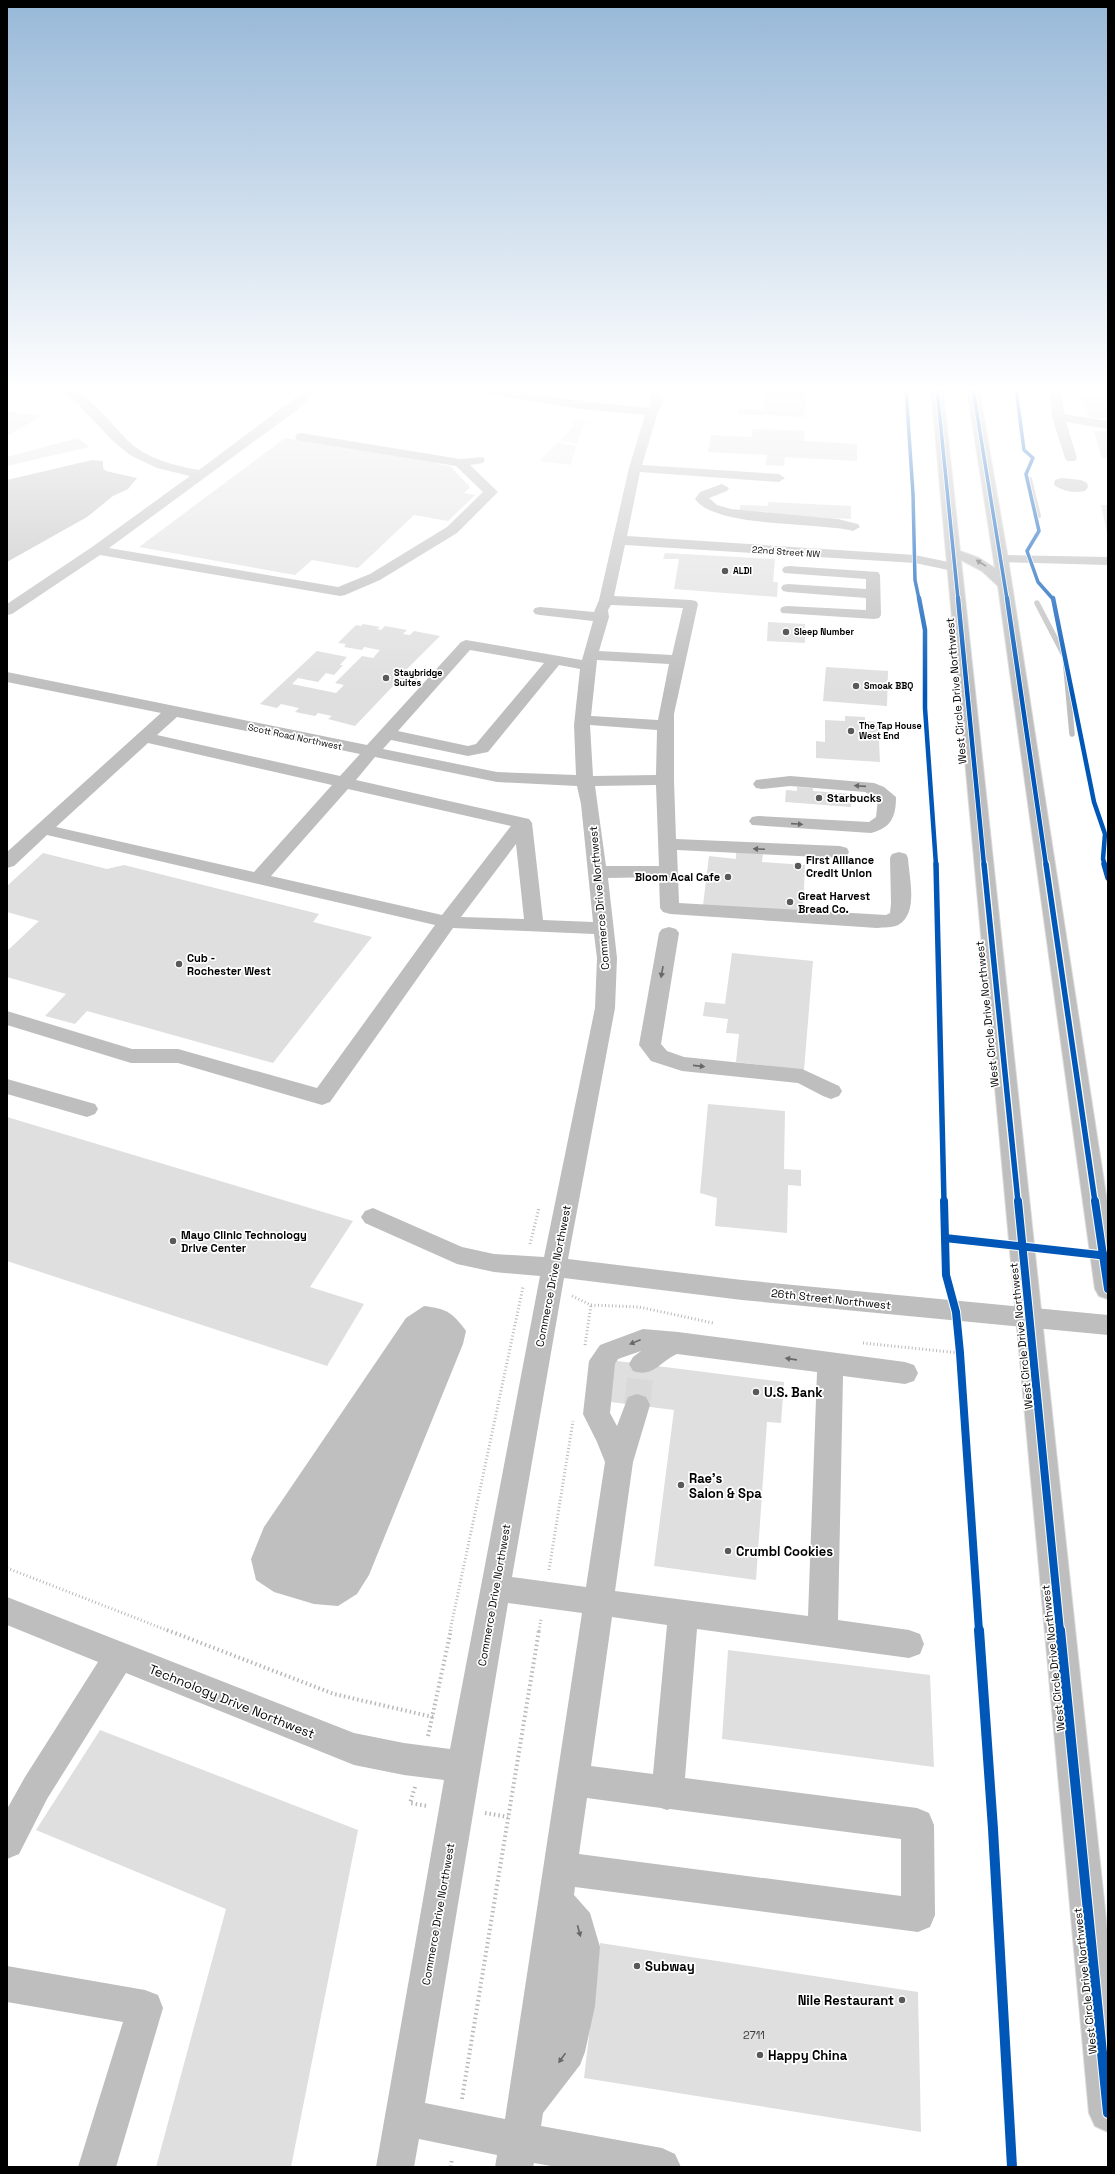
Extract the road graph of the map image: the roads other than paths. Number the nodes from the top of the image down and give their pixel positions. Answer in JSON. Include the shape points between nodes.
{"nodes":[{"id":1,"x":177,"y":490,"type":"edge"},
{"id":2,"x":489,"y":490,"type":"edge"},
{"id":3,"x":630,"y":490,"type":"edge"},
{"id":4,"x":716,"y":490,"type":"edge"},
{"id":5,"x":946,"y":490,"type":"edge"},
{"id":6,"x":990,"y":490,"type":"edge"},
{"id":7,"x":853,"y":527,"type":"dead end"},
{"id":8,"x":619,"y":537,"type":"junction"},
{"id":9,"x":96,"y":550,"type":"junction"},
{"id":10,"x":1002,"y":559,"type":"junction"},
{"id":11,"x":953,"y":561,"type":"junction"},
{"id":12,"x":1108,"y":561,"type":"edge"},
{"id":13,"x":789,"y":570,"type":"dead end"},
{"id":14,"x":1004,"y":584,"type":"junction"},
{"id":15,"x":788,"y":588,"type":"dead end"},
{"id":16,"x":873,"y":594,"type":"junction"},
{"id":17,"x":541,"y":606,"type":"dead end"},
{"id":18,"x":603,"y":608,"type":"junction"},
{"id":19,"x":787,"y":610,"type":"dead end"},
{"id":20,"x":7,"y":611,"type":"edge"},
{"id":21,"x":590,"y":660,"type":"junction"},
{"id":22,"x":679,"y":660,"type":"junction"},
{"id":23,"x":554,"y":661,"type":"junction"},
{"id":24,"x":7,"y":677,"type":"edge"},
{"id":25,"x":172,"y":712,"type":"junction"},
{"id":26,"x":583,"y":720,"type":"junction"},
{"id":27,"x":666,"y":726,"type":"junction"},
{"id":28,"x":386,"y":734,"type":"junction"},
{"id":29,"x":144,"y":737,"type":"junction"},
{"id":30,"x":369,"y":753,"type":"junction"},
{"id":31,"x":665,"y":780,"type":"junction"},
{"id":32,"x":585,"y":781,"type":"junction"},
{"id":33,"x":344,"y":782,"type":"junction"},
{"id":34,"x":762,"y":784,"type":"dead end"},
{"id":35,"x":758,"y":821,"type":"dead end"},
{"id":36,"x":523,"y":823,"type":"junction"},
{"id":37,"x":43,"y":829,"type":"junction"},
{"id":38,"x":669,"y":844,"type":"junction"},
{"id":39,"x":840,"y":852,"type":"dead end"},
{"id":40,"x":899,"y":858,"type":"dead end"},
{"id":41,"x":7,"y":862,"type":"edge"},
{"id":42,"x":670,"y":871,"type":"junction"},
{"id":43,"x":598,"y":872,"type":"junction"},
{"id":44,"x":258,"y":879,"type":"junction"},
{"id":45,"x":447,"y":922,"type":"junction"},
{"id":46,"x":534,"y":926,"type":"junction"},
{"id":47,"x":604,"y":928,"type":"junction"},
{"id":48,"x":669,"y":933,"type":"dead end"},
{"id":49,"x":7,"y":1018,"type":"edge"},
{"id":50,"x":7,"y":1086,"type":"edge"},
{"id":51,"x":831,"y":1091,"type":"dead end"},
{"id":52,"x":87,"y":1109,"type":"dead end"},
{"id":53,"x":373,"y":1217,"type":"dead end"},
{"id":54,"x":540,"y":1266,"type":"junction"},
{"id":55,"x":1108,"y":1289,"type":"edge"},
{"id":56,"x":1029,"y":1319,"type":"junction"},
{"id":57,"x":1108,"y":1325,"type":"edge"},
{"id":58,"x":678,"y":1342,"type":"junction"},
{"id":59,"x":642,"y":1364,"type":"dead end"},
{"id":60,"x":830,"y":1365,"type":"junction"},
{"id":61,"x":905,"y":1373,"type":"dead end"},
{"id":62,"x":637,"y":1406,"type":"tunnel mouth"},
{"id":63,"x":618,"y":1462,"type":"junction"},
{"id":64,"x":495,"y":1588,"type":"junction"},
{"id":65,"x":600,"y":1602,"type":"junction"},
{"id":66,"x":7,"y":1611,"type":"edge"},
{"id":67,"x":683,"y":1614,"type":"junction"},
{"id":68,"x":823,"y":1633,"type":"junction"},
{"id":69,"x":909,"y":1644,"type":"dead end"},
{"id":70,"x":119,"y":1656,"type":"junction"},
{"id":71,"x":463,"y":1766,"type":"junction"},
{"id":72,"x":573,"y":1780,"type":"junction"},
{"id":73,"x":667,"y":1794,"type":"junction"},
{"id":74,"x":7,"y":1842,"type":"edge"},
{"id":75,"x":558,"y":1885,"type":"junction"},
{"id":76,"x":7,"y":1984,"type":"edge"},
{"id":77,"x":1108,"y":2113,"type":"edge"},
{"id":78,"x":404,"y":2117,"type":"junction"},
{"id":79,"x":516,"y":2154,"type":"edge"},
{"id":80,"x":642,"y":2165,"type":"edge"},
{"id":81,"x":97,"y":2167,"type":"edge"},
{"id":82,"x":395,"y":2167,"type":"edge"}],
"edges":[{"from":1,"to":9,"type":"street"},
{"from":2,"to":9,"type":"street","via":[[491,492],[452,530],[375,577],[340,592]]},
{"from":3,"to":8,"type":"street","name":"Commerce Drive Northwest"},
{"from":4,"to":7,"type":"street","via":[[702,499],[706,504],[738,515],[837,522]]},
{"from":5,"to":11,"type":"street","name":"West Circle Drive Northwest"},
{"from":6,"to":10,"type":"street"},
{"from":8,"to":11,"type":"street","name":"22nd Street NW"},
{"from":8,"to":18,"type":"street","name":"Commerce Drive Northwest"},
{"from":9,"to":20,"type":"street"},
{"from":10,"to":12,"type":"street"},
{"from":10,"to":14,"type":"street"},
{"from":14,"to":11,"type":"street","name":"22nd Street NW","one_way":true,"via":[[982,563],[964,556]]},
{"from":11,"to":56,"type":"street","name":"West Circle Drive Northwest"},
{"from":13,"to":16,"type":"street","via":[[873,576]]},
{"from":14,"to":55,"type":"street"},
{"from":15,"to":16,"type":"street"},
{"from":16,"to":19,"type":"street","via":[[874,615]]},
{"from":17,"to":18,"type":"street"},
{"from":18,"to":21,"type":"street","name":"Commerce Drive Northwest"},
{"from":18,"to":22,"type":"street","via":[[691,604]]},
{"from":21,"to":22,"type":"street"},
{"from":21,"to":23,"type":"street"},
{"from":21,"to":26,"type":"street","name":"Commerce Drive Northwest"},
{"from":22,"to":27,"type":"street","via":[[666,714]]},
{"from":23,"to":28,"type":"street","via":[[466,645]]},
{"from":23,"to":28,"type":"street","via":[[482,748],[468,751]]},
{"from":24,"to":25,"type":"street","name":"Scott Road Northwest"},
{"from":25,"to":29,"type":"street"},
{"from":25,"to":30,"type":"street","name":"Scott Road Northwest"},
{"from":26,"to":27,"type":"street"},
{"from":26,"to":32,"type":"street","name":"Commerce Drive Northwest"},
{"from":27,"to":31,"type":"street"},
{"from":28,"to":30,"type":"street"},
{"from":29,"to":33,"type":"street"},
{"from":29,"to":37,"type":"street"},
{"from":30,"to":32,"type":"street","name":"Scott Road Northwest","via":[[497,778]]},
{"from":30,"to":33,"type":"street"},
{"from":31,"to":32,"type":"street","name":"Scott Road Northwest"},
{"from":31,"to":38,"type":"street"},
{"from":32,"to":43,"type":"street","name":"Commerce Drive Northwest"},
{"from":33,"to":36,"type":"street"},
{"from":33,"to":44,"type":"street"},
{"from":35,"to":34,"type":"street","one_way":true,"via":[[871,828],[885,821],[887,817],[887,797],[868,787],[790,781]]},
{"from":36,"to":45,"type":"street"},
{"from":36,"to":46,"type":"street"},
{"from":37,"to":41,"type":"street"},
{"from":37,"to":44,"type":"street"},
{"from":39,"to":38,"type":"street","one_way":true},
{"from":38,"to":42,"type":"street"},
{"from":40,"to":42,"type":"street","via":[[899,915],[891,920],[877,922],[670,908]]},
{"from":42,"to":43,"type":"street"},
{"from":43,"to":47,"type":"street","name":"Commerce Drive Northwest"},
{"from":44,"to":45,"type":"street"},
{"from":45,"to":46,"type":"street"},
{"from":45,"to":49,"type":"street","via":[[322,1097],[178,1056],[131,1056]]},
{"from":46,"to":47,"type":"street"},
{"from":47,"to":54,"type":"street","name":"Commerce Drive Northwest","via":[[607,958],[605,1008]]},
{"from":48,"to":51,"type":"street","one_way":true,"via":[[650,1045],[659,1056],[682,1064],[802,1076]]},
{"from":50,"to":52,"type":"street"},
{"from":53,"to":54,"type":"street","name":"26th Street Northwest","via":[[457,1255],[494,1264]]},
{"from":54,"to":56,"type":"street","name":"26th Street Northwest","via":[[742,1290]]},
{"from":54,"to":64,"type":"street","name":"Commerce Drive Northwest"},
{"from":56,"to":57,"type":"street","name":"26th Street Northwest"},
{"from":56,"to":77,"type":"street","name":"West Circle Drive Northwest"},
{"from":58,"to":59,"type":"street","via":[[664,1348]]},
{"from":60,"to":58,"type":"street","one_way":true},
{"from":58,"to":63,"type":"street","one_way":true,"via":[[643,1339],[609,1352],[602,1361],[596,1414],[610,1439]]},
{"from":60,"to":61,"type":"street"},
{"from":60,"to":68,"type":"street"},
{"from":62,"to":63,"type":"street"},
{"from":63,"to":65,"type":"street"},
{"from":64,"to":65,"type":"street"},
{"from":64,"to":71,"type":"street","name":"Commerce Drive Northwest"},
{"from":65,"to":67,"type":"street"},
{"from":65,"to":72,"type":"street"},
{"from":66,"to":70,"type":"street","name":"Technology Drive Northwest"},
{"from":67,"to":68,"type":"street"},
{"from":67,"to":73,"type":"street"},
{"from":68,"to":69,"type":"street"},
{"from":70,"to":71,"type":"street","name":"Technology Drive Northwest","via":[[354,1749],[404,1759]]},
{"from":70,"to":74,"type":"street","via":[[36,1788]]},
{"from":71,"to":78,"type":"street","name":"Commerce Drive Northwest"},
{"from":72,"to":73,"type":"street"},
{"from":72,"to":75,"type":"street"},
{"from":73,"to":75,"type":"street","via":[[917,1825],[918,1915]]},
{"from":75,"to":79,"type":"street","via":[[578,1926],[583,1947],[577,2006],[567,2052],[526,2106]]},
{"from":76,"to":81,"type":"street","via":[[145,2008]]},
{"from":78,"to":79,"type":"street","via":[[457,2127]]},
{"from":78,"to":82,"type":"street","name":"Commerce Drive Northwest"},
{"from":79,"to":80,"type":"street"}]}
